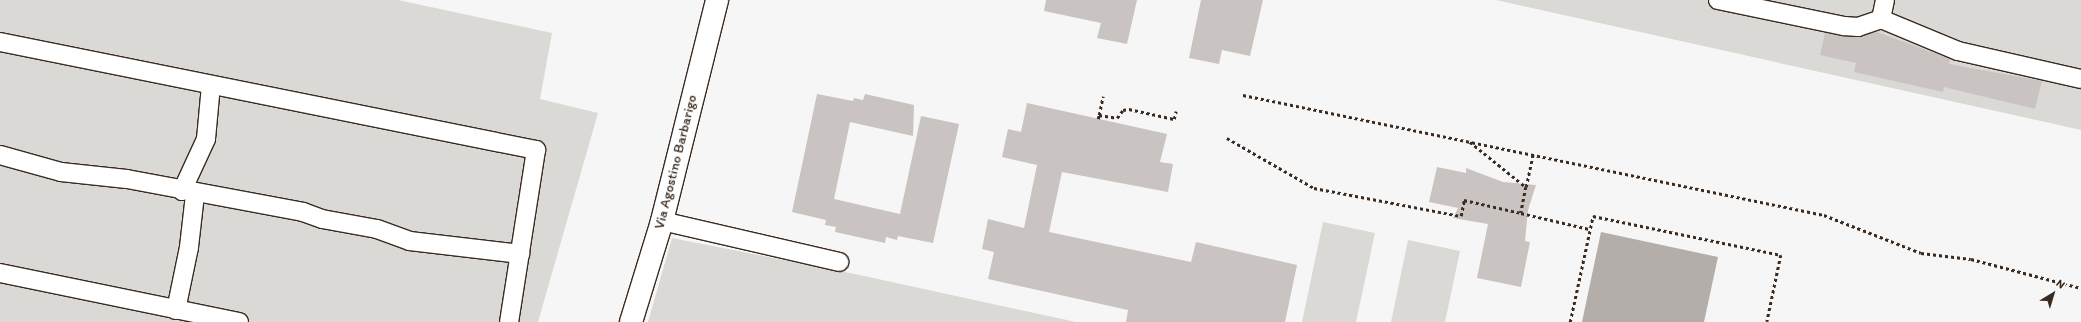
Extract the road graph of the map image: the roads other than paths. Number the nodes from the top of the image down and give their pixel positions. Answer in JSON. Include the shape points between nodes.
{"nodes":[{"id":1,"x":717,"y":0,"type":"edge"},
{"id":2,"x":1718,"y":0,"type":"edge"},
{"id":3,"x":1885,"y":0,"type":"edge"},
{"id":4,"x":1881,"y":19,"type":"junction"},
{"id":5,"x":0,"y":42,"type":"edge"},
{"id":6,"x":2081,"y":80,"type":"edge"},
{"id":7,"x":212,"y":85,"type":"junction"},
{"id":8,"x":0,"y":155,"type":"edge"},
{"id":9,"x":188,"y":192,"type":"junction"},
{"id":10,"x":662,"y":220,"type":"junction"},
{"id":11,"x":520,"y":254,"type":"junction"},
{"id":12,"x":839,"y":262,"type":"dead end"},
{"id":13,"x":0,"y":273,"type":"edge"},
{"id":14,"x":176,"y":310,"type":"junction"},
{"id":15,"x":194,"y":318,"type":"edge"},
{"id":16,"x":239,"y":322,"type":"edge"},
{"id":17,"x":509,"y":322,"type":"edge"},
{"id":18,"x":631,"y":322,"type":"edge"}],
"edges":[{"from":1,"to":10,"type":"street","name":"Via Agostino Barbarigo"},
{"from":2,"to":4,"type":"lane","via":[[1844,26],[1858,27]]},
{"from":3,"to":4,"type":"lane"},
{"from":4,"to":6,"type":"lane","via":[[1958,51]]},
{"from":5,"to":7,"type":"lane"},
{"from":7,"to":9,"type":"lane","via":[[206,139]]},
{"from":7,"to":11,"type":"lane","via":[[536,150]]},
{"from":8,"to":9,"type":"lane","via":[[61,172],[127,180]]},
{"from":9,"to":11,"type":"lane","via":[[303,212],[322,219],[377,229],[410,241]]},
{"from":9,"to":14,"type":"lane","via":[[189,246]]},
{"from":10,"to":12,"type":"lane"},
{"from":10,"to":18,"type":"street","name":"Via Agostino Barbarigo"},
{"from":11,"to":17,"type":"lane"},
{"from":13,"to":14,"type":"lane"},
{"from":14,"to":15,"type":"lane"},
{"from":15,"to":16,"type":"lane"}]}
